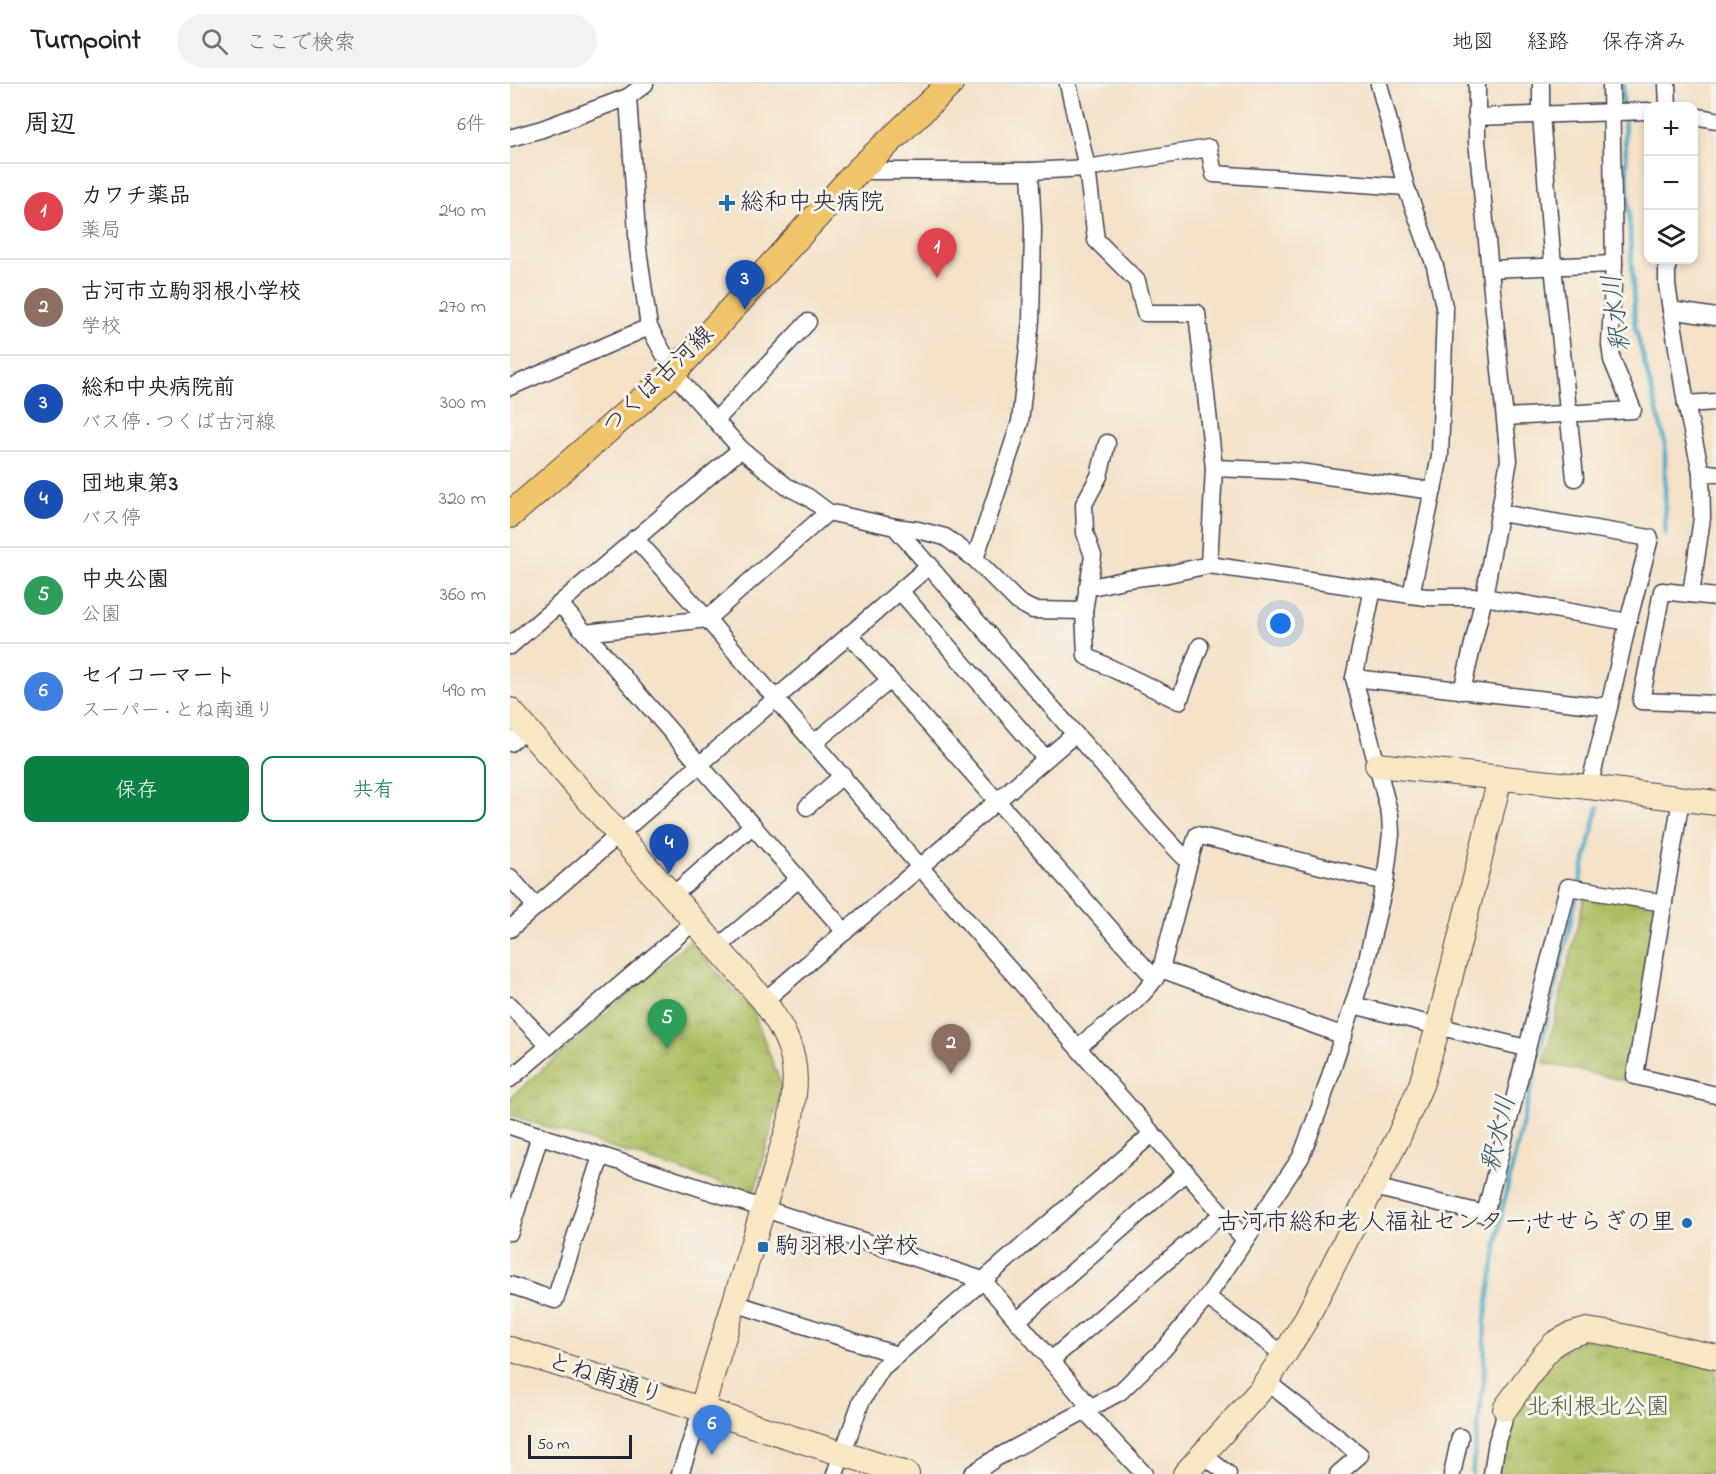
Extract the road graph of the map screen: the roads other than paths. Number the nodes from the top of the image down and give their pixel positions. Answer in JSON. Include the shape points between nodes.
{"nodes":[{"id":1,"x":645,"y":84,"type":"edge"},
{"id":2,"x":950,"y":84,"type":"edge"},
{"id":3,"x":1068,"y":84,"type":"edge"},
{"id":4,"x":1379,"y":84,"type":"edge"},
{"id":5,"x":1477,"y":84,"type":"edge"},
{"id":6,"x":1541,"y":84,"type":"edge"},
{"id":7,"x":1611,"y":84,"type":"edge"},
{"id":8,"x":1667,"y":84,"type":"edge"},
{"id":9,"x":628,"y":97,"type":"junction"},
{"id":10,"x":1668,"y":102,"type":"edge"},
{"id":11,"x":1644,"y":111,"type":"edge"},
{"id":12,"x":1612,"y":112,"type":"junction"},
{"id":13,"x":1541,"y":115,"type":"junction"},
{"id":14,"x":1476,"y":117,"type":"junction"},
{"id":15,"x":1698,"y":117,"type":"edge"},
{"id":16,"x":1716,"y":120,"type":"edge"},
{"id":17,"x":510,"y":138,"type":"edge"},
{"id":18,"x":1087,"y":168,"type":"junction"},
{"id":19,"x":858,"y":171,"type":"junction"},
{"id":20,"x":1030,"y":171,"type":"junction"},
{"id":21,"x":1406,"y":187,"type":"junction"},
{"id":22,"x":1614,"y":264,"type":"junction"},
{"id":23,"x":1667,"y":264,"type":"edge"},
{"id":24,"x":1553,"y":266,"type":"junction"},
{"id":25,"x":1490,"y":269,"type":"junction"},
{"id":26,"x":1671,"y":310,"type":"junction"},
{"id":27,"x":1716,"y":317,"type":"edge"},
{"id":28,"x":808,"y":322,"type":"dead end"},
{"id":29,"x":650,"y":327,"type":"junction"},
{"id":30,"x":674,"y":372,"type":"junction"},
{"id":31,"x":510,"y":387,"type":"edge"},
{"id":32,"x":1716,"y":402,"type":"edge"},
{"id":33,"x":1686,"y":404,"type":"junction"},
{"id":34,"x":1568,"y":412,"type":"junction"},
{"id":35,"x":1506,"y":417,"type":"junction"},
{"id":36,"x":716,"y":420,"type":"junction"},
{"id":37,"x":1107,"y":443,"type":"dead end"},
{"id":38,"x":741,"y":448,"type":"junction"},
{"id":39,"x":1214,"y":468,"type":"junction"},
{"id":40,"x":1708,"y":473,"type":"edge"},
{"id":41,"x":1575,"y":478,"type":"dead end"},
{"id":42,"x":1433,"y":491,"type":"junction"},
{"id":43,"x":828,"y":512,"type":"junction"},
{"id":44,"x":1500,"y":513,"type":"junction"},
{"id":45,"x":510,"y":515,"type":"edge"},
{"id":46,"x":895,"y":527,"type":"junction"},
{"id":47,"x":635,"y":538,"type":"junction"},
{"id":48,"x":975,"y":559,"type":"junction"},
{"id":49,"x":930,"y":565,"type":"junction"},
{"id":50,"x":1209,"y":565,"type":"junction"},
{"id":51,"x":1087,"y":588,"type":"junction"},
{"id":52,"x":1373,"y":589,"type":"junction"},
{"id":53,"x":900,"y":591,"type":"junction"},
{"id":54,"x":1691,"y":594,"type":"junction"},
{"id":55,"x":1411,"y":595,"type":"junction"},
{"id":56,"x":1484,"y":597,"type":"junction"},
{"id":57,"x":1716,"y":597,"type":"edge"},
{"id":58,"x":560,"y":604,"type":"junction"},
{"id":59,"x":1084,"y":611,"type":"junction"},
{"id":60,"x":707,"y":619,"type":"junction"},
{"id":61,"x":1628,"y":622,"type":"junction"},
{"id":62,"x":585,"y":633,"type":"junction"},
{"id":63,"x":849,"y":634,"type":"junction"},
{"id":64,"x":510,"y":646,"type":"edge"},
{"id":65,"x":1200,"y":646,"type":"dead end"},
{"id":66,"x":1354,"y":678,"type":"junction"},
{"id":67,"x":890,"y":680,"type":"junction"},
{"id":68,"x":1462,"y":691,"type":"junction"},
{"id":69,"x":775,"y":699,"type":"junction"},
{"id":70,"x":1715,"y":700,"type":"edge"},
{"id":71,"x":1609,"y":707,"type":"junction"},
{"id":72,"x":510,"y":710,"type":"edge"},
{"id":73,"x":1075,"y":734,"type":"junction"},
{"id":74,"x":518,"y":736,"type":"edge"},
{"id":75,"x":814,"y":742,"type":"junction"},
{"id":76,"x":1045,"y":758,"type":"junction"},
{"id":77,"x":701,"y":765,"type":"junction"},
{"id":78,"x":1377,"y":765,"type":"junction"},
{"id":79,"x":843,"y":775,"type":"junction"},
{"id":80,"x":1500,"y":777,"type":"junction"},
{"id":81,"x":1589,"y":787,"type":"junction"},
{"id":82,"x":1680,"y":799,"type":"junction"},
{"id":83,"x":996,"y":802,"type":"junction"},
{"id":84,"x":1716,"y":803,"type":"edge"},
{"id":85,"x":807,"y":807,"type":"dead end"},
{"id":86,"x":753,"y":825,"type":"junction"},
{"id":87,"x":619,"y":835,"type":"junction"},
{"id":88,"x":1190,"y":862,"type":"junction"},
{"id":89,"x":921,"y":868,"type":"junction"},
{"id":90,"x":510,"y":877,"type":"edge"},
{"id":91,"x":799,"y":879,"type":"junction"},
{"id":92,"x":1385,"y":882,"type":"junction"},
{"id":93,"x":672,"y":896,"type":"junction"},
{"id":94,"x":1664,"y":903,"type":"junction"},
{"id":95,"x":536,"y":906,"type":"junction"},
{"id":96,"x":694,"y":922,"type":"junction"},
{"id":97,"x":510,"y":929,"type":"edge"},
{"id":98,"x":845,"y":932,"type":"junction"},
{"id":99,"x":717,"y":948,"type":"junction"},
{"id":100,"x":1158,"y":974,"type":"junction"},
{"id":101,"x":764,"y":1001,"type":"junction"},
{"id":102,"x":510,"y":1005,"type":"edge"},
{"id":103,"x":1353,"y":1005,"type":"junction"},
{"id":104,"x":1438,"y":1027,"type":"junction"},
{"id":105,"x":1344,"y":1036,"type":"junction"},
{"id":106,"x":549,"y":1046,"type":"junction"},
{"id":107,"x":1078,"y":1047,"type":"junction"},
{"id":108,"x":1526,"y":1048,"type":"junction"},
{"id":109,"x":510,"y":1079,"type":"edge"},
{"id":110,"x":1716,"y":1095,"type":"edge"},
{"id":111,"x":510,"y":1126,"type":"edge"},
{"id":112,"x":1152,"y":1134,"type":"junction"},
{"id":113,"x":540,"y":1136,"type":"junction"},
{"id":114,"x":601,"y":1156,"type":"junction"},
{"id":115,"x":1185,"y":1173,"type":"junction"},
{"id":116,"x":1374,"y":1187,"type":"junction"},
{"id":117,"x":763,"y":1209,"type":"junction"},
{"id":118,"x":1221,"y":1214,"type":"junction"},
{"id":119,"x":510,"y":1232,"type":"edge"},
{"id":120,"x":1245,"y":1240,"type":"junction"},
{"id":121,"x":983,"y":1280,"type":"junction"},
{"id":122,"x":510,"y":1285,"type":"edge"},
{"id":123,"x":1207,"y":1297,"type":"junction"},
{"id":124,"x":734,"y":1303,"type":"junction"},
{"id":125,"x":1017,"y":1321,"type":"junction"},
{"id":126,"x":510,"y":1350,"type":"edge"},
{"id":127,"x":897,"y":1355,"type":"junction"},
{"id":128,"x":1284,"y":1355,"type":"junction"},
{"id":129,"x":1716,"y":1357,"type":"edge"},
{"id":130,"x":1051,"y":1360,"type":"junction"},
{"id":131,"x":1267,"y":1383,"type":"junction"},
{"id":132,"x":1087,"y":1408,"type":"junction"},
{"id":133,"x":1505,"y":1409,"type":"joint"},
{"id":134,"x":701,"y":1411,"type":"junction"},
{"id":135,"x":1460,"y":1437,"type":"dead end"},
{"id":136,"x":1202,"y":1454,"type":"junction"},
{"id":137,"x":838,"y":1464,"type":"edge"},
{"id":138,"x":681,"y":1474,"type":"edge"},
{"id":139,"x":907,"y":1474,"type":"edge"},
{"id":140,"x":972,"y":1474,"type":"edge"},
{"id":141,"x":1144,"y":1474,"type":"edge"},
{"id":142,"x":1185,"y":1474,"type":"edge"},
{"id":143,"x":1228,"y":1474,"type":"edge"},
{"id":144,"x":1338,"y":1474,"type":"edge"},
{"id":145,"x":1452,"y":1474,"type":"edge"},
{"id":146,"x":1492,"y":1474,"type":"edge"}],
"edges":[{"from":1,"to":9,"type":"street"},
{"from":2,"to":19,"type":"main road","name":"つくば古河線"},
{"from":3,"to":18,"type":"street"},
{"from":4,"to":21,"type":"street"},
{"from":5,"to":14,"type":"street"},
{"from":6,"to":13,"type":"street"},
{"from":7,"to":12,"type":"street"},
{"from":8,"to":10,"type":"street"},
{"from":9,"to":17,"type":"street"},
{"from":9,"to":29,"type":"street","via":[[638,249]]},
{"from":11,"to":12,"type":"street"},
{"from":12,"to":13,"type":"street"},
{"from":12,"to":22,"type":"street"},
{"from":13,"to":14,"type":"street"},
{"from":13,"to":24,"type":"street"},
{"from":14,"to":25,"type":"street"},
{"from":15,"to":16,"type":"street"},
{"from":18,"to":20,"type":"street"},
{"from":18,"to":21,"type":"street","via":[[1209,148],[1214,174]]},
{"from":18,"to":39,"type":"street","via":[[1096,240],[1137,281],[1145,313],[1197,313]]},
{"from":19,"to":20,"type":"street"},
{"from":19,"to":30,"type":"main road","name":"つくば古河線"},
{"from":20,"to":48,"type":"street","via":[[1031,320],[1020,422]]},
{"from":21,"to":42,"type":"street","via":[[1436,266],[1445,311],[1440,456]]},
{"from":22,"to":24,"type":"street"},
{"from":22,"to":34,"type":"street","via":[[1610,345],[1612,360],[1633,410]]},
{"from":23,"to":26,"type":"street"},
{"from":24,"to":25,"type":"street"},
{"from":24,"to":34,"type":"street"},
{"from":25,"to":35,"type":"street"},
{"from":26,"to":27,"type":"street"},
{"from":26,"to":33,"type":"street"},
{"from":28,"to":36,"type":"street"},
{"from":29,"to":30,"type":"street"},
{"from":29,"to":31,"type":"street"},
{"from":30,"to":36,"type":"street"},
{"from":30,"to":45,"type":"main road","name":"つくば古河線"},
{"from":32,"to":33,"type":"street"},
{"from":33,"to":40,"type":"street"},
{"from":34,"to":35,"type":"street"},
{"from":34,"to":41,"type":"street"},
{"from":35,"to":44,"type":"street","via":[[1509,460]]},
{"from":36,"to":38,"type":"street"},
{"from":37,"to":51,"type":"street","via":[[1099,476],[1084,504],[1085,532],[1093,556]]},
{"from":38,"to":43,"type":"street","via":[[786,486]]},
{"from":38,"to":47,"type":"street"},
{"from":39,"to":42,"type":"street","via":[[1292,471]]},
{"from":39,"to":50,"type":"street"},
{"from":40,"to":54,"type":"street"},
{"from":42,"to":55,"type":"street"},
{"from":43,"to":46,"type":"street"},
{"from":43,"to":60,"type":"street"},
{"from":44,"to":56,"type":"street"},
{"from":44,"to":61,"type":"street","via":[[1650,538]]},
{"from":46,"to":48,"type":"street","via":[[945,537]]},
{"from":46,"to":49,"type":"street"},
{"from":47,"to":58,"type":"street"},
{"from":47,"to":60,"type":"street"},
{"from":48,"to":59,"type":"street","via":[[1017,602],[1033,610]]},
{"from":49,"to":53,"type":"street"},
{"from":49,"to":73,"type":"street"},
{"from":50,"to":51,"type":"street"},
{"from":50,"to":52,"type":"street"},
{"from":51,"to":59,"type":"street"},
{"from":52,"to":55,"type":"street"},
{"from":52,"to":66,"type":"street"},
{"from":53,"to":63,"type":"street"},
{"from":53,"to":76,"type":"street"},
{"from":54,"to":57,"type":"street"},
{"from":54,"to":70,"type":"street","via":[[1662,591],[1641,700]]},
{"from":55,"to":56,"type":"street"},
{"from":56,"to":61,"type":"street"},
{"from":56,"to":68,"type":"street"},
{"from":58,"to":62,"type":"street"},
{"from":58,"to":64,"type":"street"},
{"from":59,"to":65,"type":"street","via":[[1086,656],[1179,701]]},
{"from":60,"to":62,"type":"street"},
{"from":60,"to":69,"type":"street"},
{"from":61,"to":71,"type":"street"},
{"from":62,"to":77,"type":"street"},
{"from":63,"to":67,"type":"street"},
{"from":63,"to":69,"type":"street"},
{"from":66,"to":68,"type":"street"},
{"from":66,"to":78,"type":"street"},
{"from":67,"to":75,"type":"street"},
{"from":67,"to":83,"type":"street"},
{"from":68,"to":71,"type":"street"},
{"from":69,"to":75,"type":"street"},
{"from":69,"to":77,"type":"street"},
{"from":71,"to":81,"type":"street"},
{"from":72,"to":74,"type":"street"},
{"from":73,"to":76,"type":"street"},
{"from":73,"to":88,"type":"street"},
{"from":74,"to":87,"type":"street"},
{"from":75,"to":79,"type":"street"},
{"from":76,"to":83,"type":"street"},
{"from":77,"to":86,"type":"street"},
{"from":77,"to":87,"type":"street"},
{"from":78,"to":80,"type":"street"},
{"from":78,"to":92,"type":"street","via":[[1390,815]]},
{"from":79,"to":85,"type":"street"},
{"from":79,"to":89,"type":"street"},
{"from":80,"to":81,"type":"street"},
{"from":80,"to":104,"type":"street"},
{"from":81,"to":82,"type":"street"},
{"from":82,"to":84,"type":"street"},
{"from":82,"to":94,"type":"street"},
{"from":83,"to":89,"type":"street"},
{"from":83,"to":100,"type":"street"},
{"from":86,"to":91,"type":"street"},
{"from":86,"to":93,"type":"street"},
{"from":87,"to":93,"type":"street"},
{"from":87,"to":95,"type":"street"},
{"from":88,"to":92,"type":"street","via":[[1197,835]]},
{"from":88,"to":100,"type":"street"},
{"from":89,"to":98,"type":"street"},
{"from":89,"to":107,"type":"street"},
{"from":90,"to":95,"type":"street"},
{"from":91,"to":98,"type":"street"},
{"from":91,"to":99,"type":"street"},
{"from":92,"to":103,"type":"street"},
{"from":93,"to":96,"type":"street"},
{"from":94,"to":108,"type":"street","via":[[1568,887]]},
{"from":94,"to":110,"type":"street","via":[[1635,1076]]},
{"from":95,"to":97,"type":"street"},
{"from":96,"to":99,"type":"street"},
{"from":96,"to":106,"type":"street"},
{"from":98,"to":101,"type":"street"},
{"from":99,"to":101,"type":"street"},
{"from":100,"to":105,"type":"street"},
{"from":100,"to":107,"type":"street","via":[[1143,994]]},
{"from":101,"to":117,"type":"street","via":[[790,1048],[796,1091]]},
{"from":102,"to":106,"type":"street"},
{"from":103,"to":104,"type":"street"},
{"from":103,"to":105,"type":"street"},
{"from":104,"to":108,"type":"street"},
{"from":104,"to":116,"type":"street","via":[[1421,1085]]},
{"from":105,"to":120,"type":"street","via":[[1301,1157]]},
{"from":106,"to":109,"type":"street"},
{"from":107,"to":112,"type":"street"},
{"from":108,"to":116,"type":"street","via":[[1485,1214]]},
{"from":111,"to":113,"type":"street"},
{"from":112,"to":115,"type":"street"},
{"from":112,"to":121,"type":"street"},
{"from":113,"to":114,"type":"street"},
{"from":113,"to":119,"type":"street"},
{"from":114,"to":117,"type":"street"},
{"from":114,"to":122,"type":"street","via":[[555,1300]]},
{"from":115,"to":118,"type":"street"},
{"from":115,"to":125,"type":"street"},
{"from":116,"to":128,"type":"street"},
{"from":117,"to":121,"type":"street"},
{"from":117,"to":124,"type":"street"},
{"from":118,"to":120,"type":"street"},
{"from":118,"to":130,"type":"street"},
{"from":120,"to":123,"type":"street"},
{"from":121,"to":125,"type":"street"},
{"from":121,"to":127,"type":"street"},
{"from":123,"to":128,"type":"street"},
{"from":123,"to":132,"type":"street","via":[[1164,1349],[1120,1392]]},
{"from":124,"to":127,"type":"street"},
{"from":124,"to":134,"type":"street"},
{"from":125,"to":130,"type":"street"},
{"from":126,"to":134,"type":"street","name":"とね南通り"},
{"from":127,"to":137,"type":"street","via":[[870,1385]]},
{"from":128,"to":131,"type":"street"},
{"from":129,"to":133,"type":"street","via":[[1587,1330],[1555,1343]]},
{"from":130,"to":132,"type":"street"},
{"from":131,"to":136,"type":"street"},
{"from":131,"to":144,"type":"street","via":[[1360,1455]]},
{"from":132,"to":140,"type":"street"},
{"from":132,"to":141,"type":"street"},
{"from":133,"to":146,"type":"street"},
{"from":134,"to":137,"type":"street","name":"とね南通り"},
{"from":134,"to":138,"type":"street"},
{"from":135,"to":145,"type":"street"},
{"from":136,"to":142,"type":"street"},
{"from":136,"to":143,"type":"street"},
{"from":137,"to":139,"type":"street","name":"とね南通り"}]}
